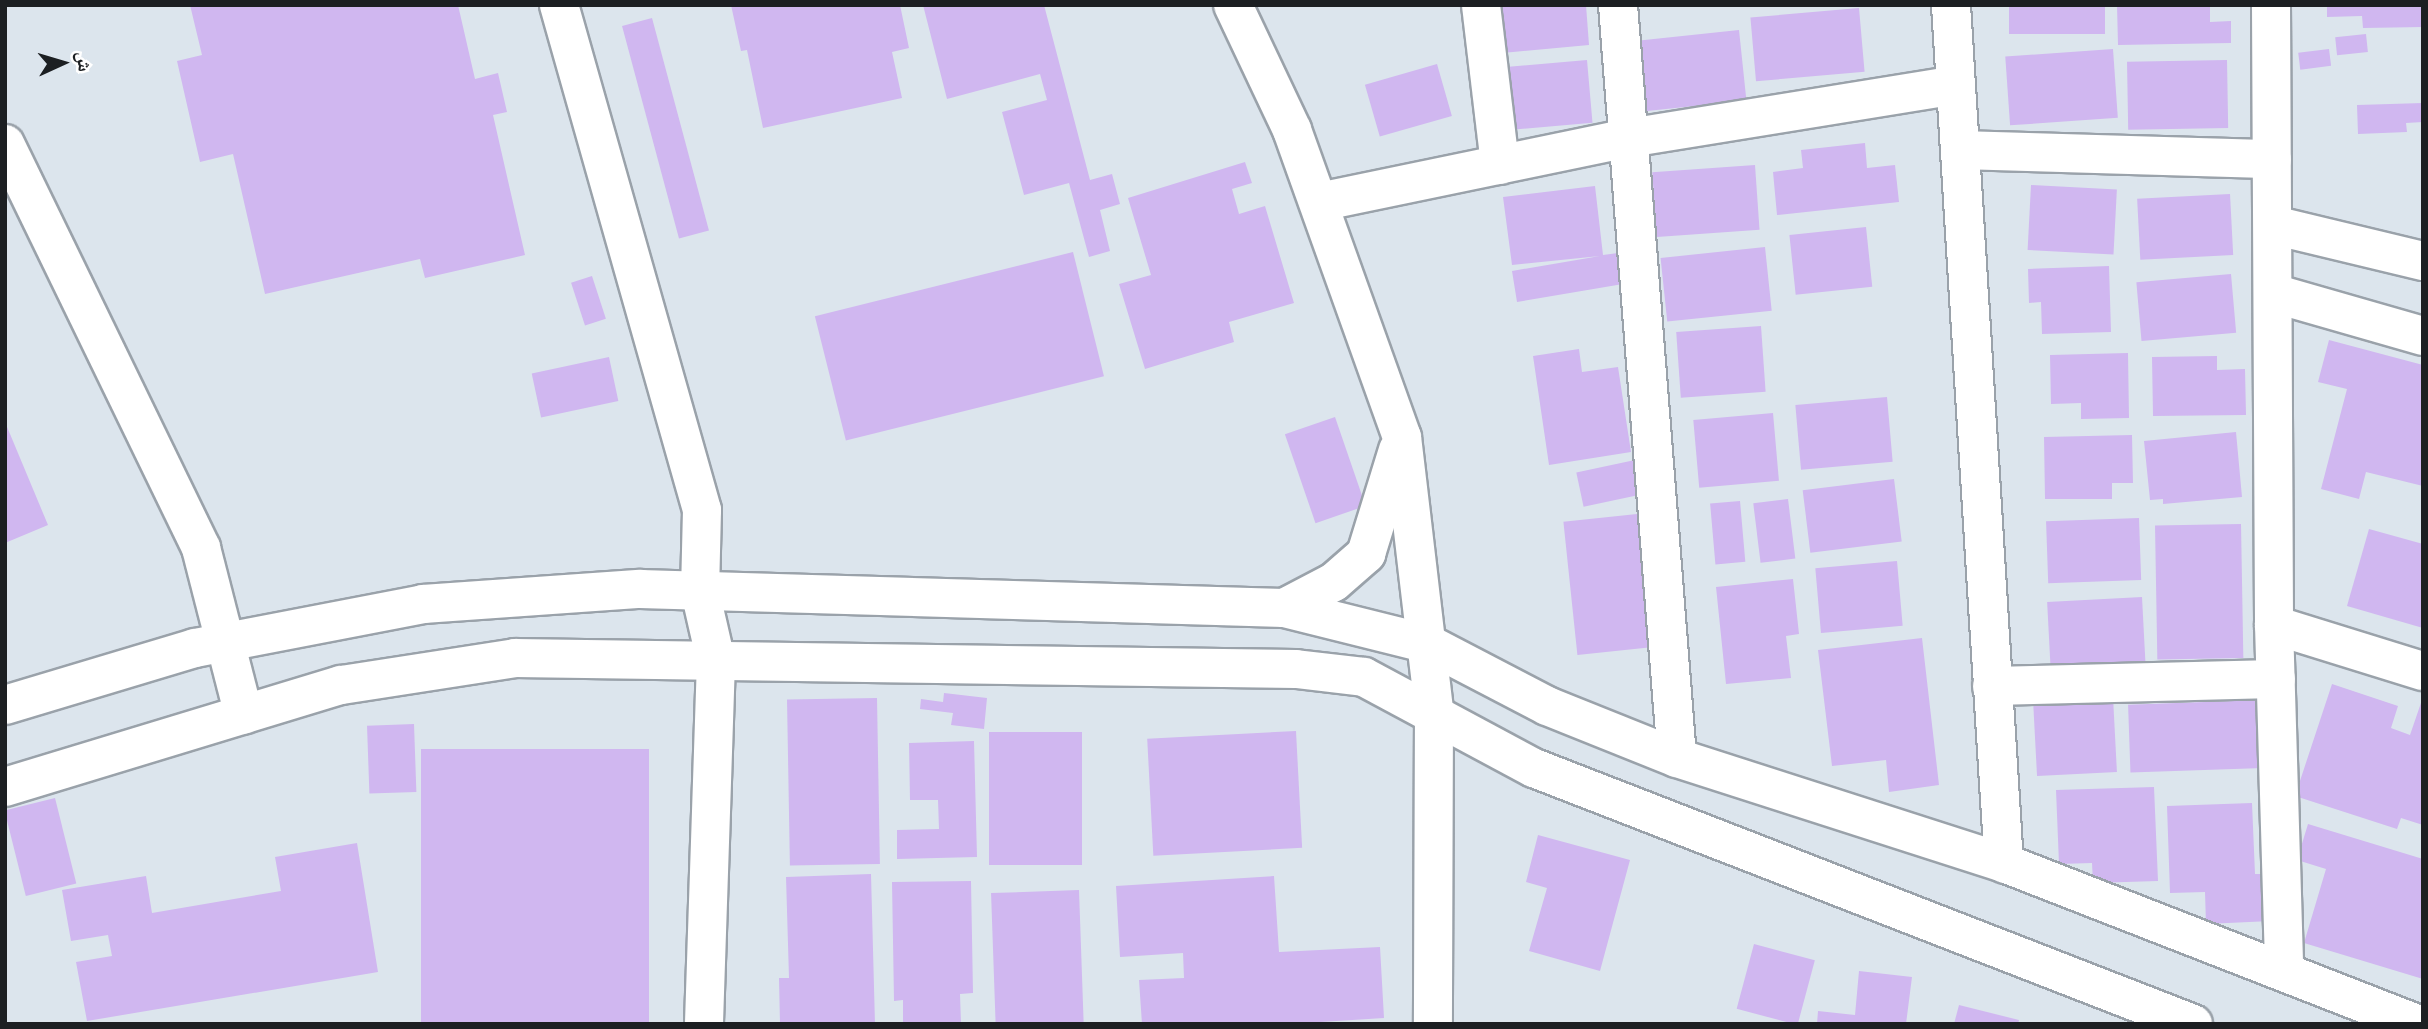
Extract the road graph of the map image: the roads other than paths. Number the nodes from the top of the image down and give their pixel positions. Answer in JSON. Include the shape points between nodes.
{"nodes":[{"id":1,"x":559,"y":5,"type":"edge"},
{"id":2,"x":1233,"y":5,"type":"edge"},
{"id":3,"x":1481,"y":5,"type":"edge"},
{"id":4,"x":1618,"y":5,"type":"edge"},
{"id":5,"x":1951,"y":5,"type":"edge"},
{"id":6,"x":2271,"y":5,"type":"edge"},
{"id":7,"x":1955,"y":85,"type":"junction"},
{"id":8,"x":1629,"y":138,"type":"junction"},
{"id":9,"x":5,"y":144,"type":"edge"},
{"id":10,"x":1962,"y":150,"type":"junction"},
{"id":11,"x":2272,"y":159,"type":"junction"},
{"id":12,"x":1500,"y":164,"type":"junction"},
{"id":13,"x":1319,"y":202,"type":"junction"},
{"id":14,"x":2273,"y":225,"type":"junction"},
{"id":15,"x":2423,"y":261,"type":"edge"},
{"id":16,"x":2273,"y":293,"type":"junction"},
{"id":17,"x":2423,"y":336,"type":"edge"},
{"id":18,"x":1402,"y":437,"type":"junction"},
{"id":19,"x":700,"y":591,"type":"junction"},
{"id":20,"x":1284,"y":608,"type":"junction"},
{"id":21,"x":2274,"y":625,"type":"junction"},
{"id":22,"x":223,"y":643,"type":"junction"},
{"id":23,"x":1429,"y":644,"type":"junction"},
{"id":24,"x":716,"y":661,"type":"junction"},
{"id":25,"x":2423,"y":671,"type":"edge"},
{"id":26,"x":2276,"y":680,"type":"junction"},
{"id":27,"x":1992,"y":686,"type":"junction"},
{"id":28,"x":5,"y":705,"type":"edge"},
{"id":29,"x":1434,"y":711,"type":"junction"},
{"id":30,"x":244,"y":715,"type":"junction"},
{"id":31,"x":1677,"y":758,"type":"junction"},
{"id":32,"x":5,"y":787,"type":"edge"},
{"id":33,"x":2004,"y":863,"type":"junction"},
{"id":34,"x":2284,"y":972,"type":"junction"},
{"id":35,"x":704,"y":1024,"type":"edge"},
{"id":36,"x":1433,"y":1024,"type":"edge"},
{"id":37,"x":2193,"y":1024,"type":"edge"},
{"id":38,"x":2417,"y":1024,"type":"edge"}],
"edges":[{"from":1,"to":19,"type":"street","via":[[702,510]]},
{"from":2,"to":13,"type":"street","via":[[1292,130]]},
{"from":3,"to":12,"type":"street"},
{"from":4,"to":8,"type":"street"},
{"from":5,"to":7,"type":"street"},
{"from":6,"to":11,"type":"street"},
{"from":7,"to":8,"type":"street"},
{"from":7,"to":10,"type":"street"},
{"from":8,"to":12,"type":"street"},
{"from":8,"to":31,"type":"street"},
{"from":9,"to":22,"type":"street","via":[[201,548]]},
{"from":10,"to":11,"type":"street"},
{"from":10,"to":27,"type":"street"},
{"from":11,"to":14,"type":"street"},
{"from":12,"to":13,"type":"street"},
{"from":13,"to":18,"type":"street"},
{"from":14,"to":15,"type":"street"},
{"from":14,"to":16,"type":"street"},
{"from":16,"to":17,"type":"street"},
{"from":16,"to":21,"type":"street"},
{"from":18,"to":20,"type":"street","via":[[1366,554],[1334,582]]},
{"from":18,"to":23,"type":"street"},
{"from":19,"to":20,"type":"street"},
{"from":19,"to":22,"type":"street","via":[[640,589],[423,604]]},
{"from":19,"to":24,"type":"street"},
{"from":20,"to":23,"type":"street"},
{"from":21,"to":25,"type":"street"},
{"from":21,"to":26,"type":"street"},
{"from":22,"to":28,"type":"street"},
{"from":22,"to":30,"type":"street"},
{"from":23,"to":29,"type":"street"},
{"from":23,"to":31,"type":"street","via":[[1547,706]]},
{"from":24,"to":29,"type":"street","via":[[1296,669],[1364,677]]},
{"from":24,"to":30,"type":"street","via":[[515,658],[341,685]]},
{"from":24,"to":35,"type":"street"},
{"from":26,"to":27,"type":"street"},
{"from":26,"to":34,"type":"street"},
{"from":27,"to":33,"type":"street"},
{"from":29,"to":36,"type":"street"},
{"from":29,"to":37,"type":"street","via":[[1534,768]]},
{"from":30,"to":32,"type":"street"},
{"from":31,"to":33,"type":"street"},
{"from":33,"to":34,"type":"street"},
{"from":34,"to":38,"type":"street"}]}
